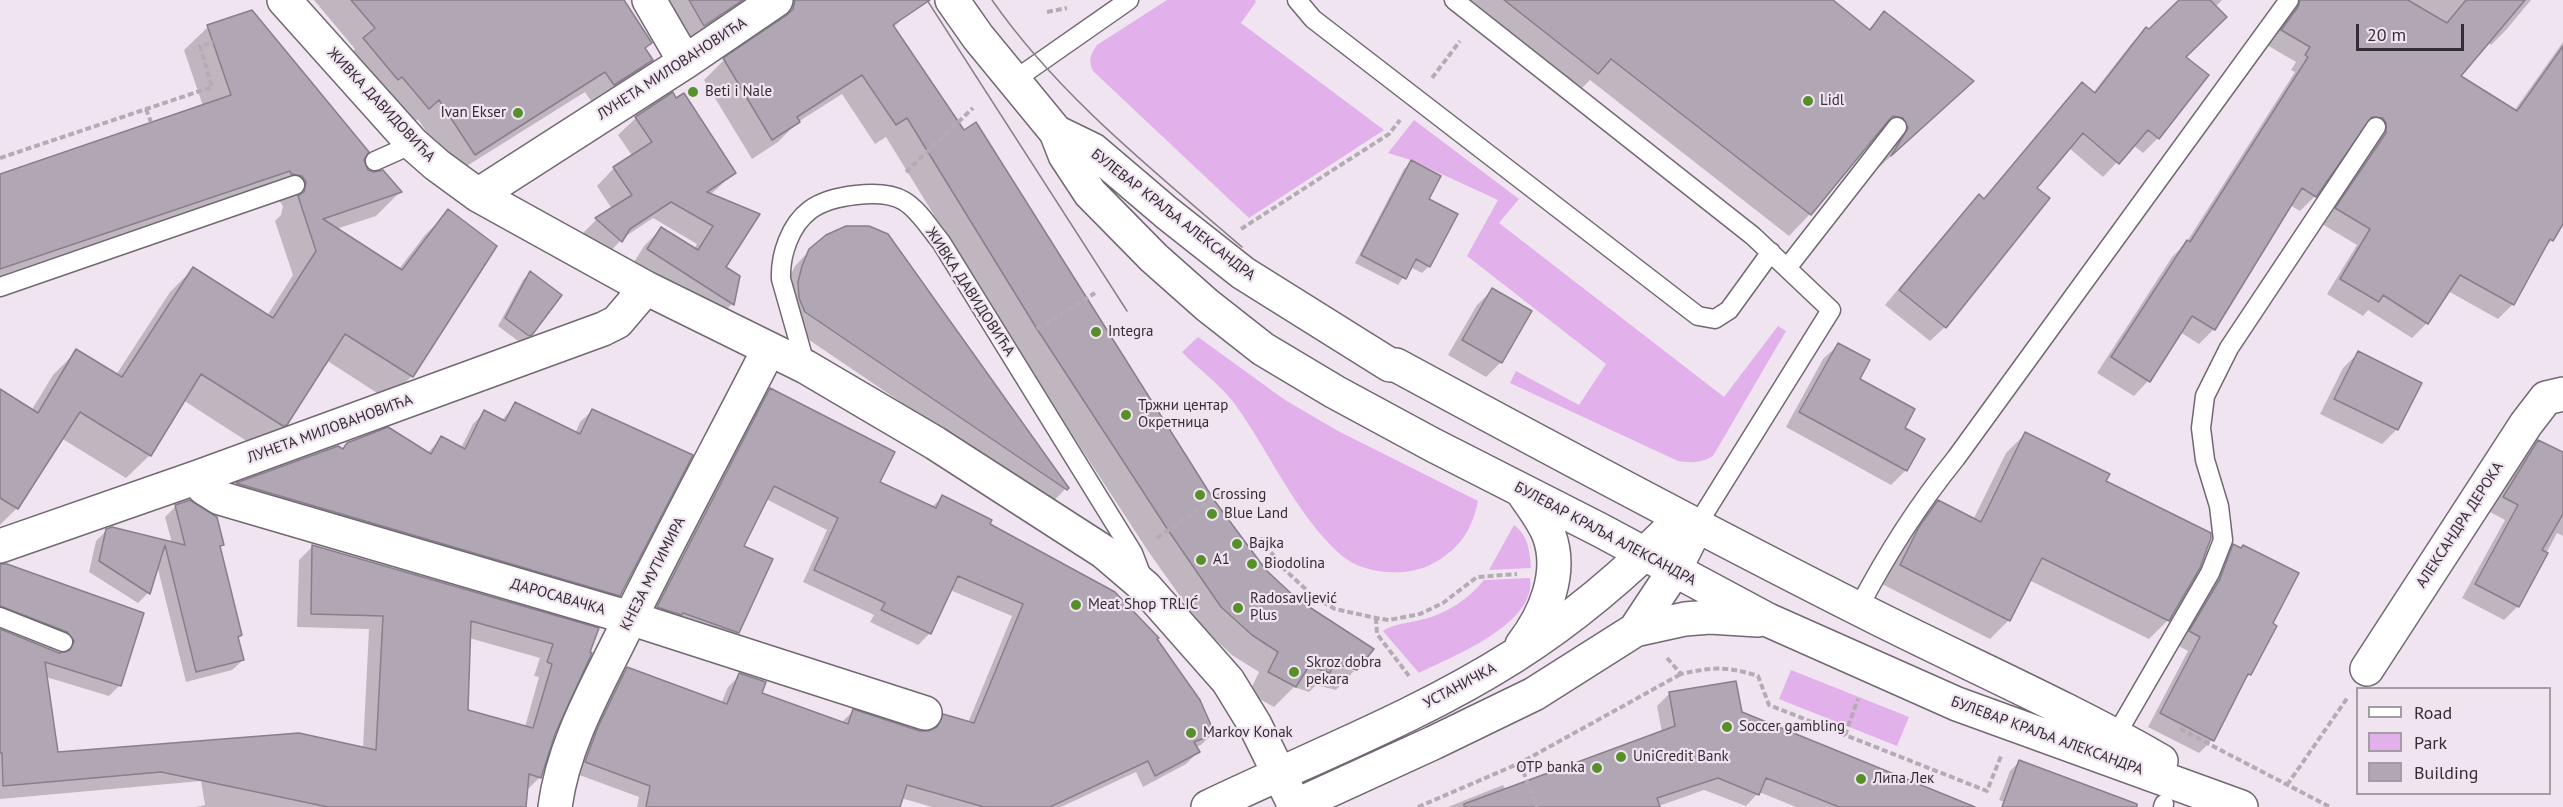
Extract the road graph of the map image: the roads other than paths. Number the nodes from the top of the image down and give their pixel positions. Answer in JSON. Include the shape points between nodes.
{"nodes":[{"id":1,"x":284,"y":0,"type":"edge"},
{"id":2,"x":649,"y":0,"type":"edge"},
{"id":3,"x":776,"y":0,"type":"edge"},
{"id":4,"x":952,"y":0,"type":"edge"},
{"id":5,"x":1129,"y":0,"type":"edge"},
{"id":6,"x":1297,"y":0,"type":"edge"},
{"id":7,"x":1454,"y":0,"type":"edge"},
{"id":8,"x":2289,"y":0,"type":"edge"},
{"id":9,"x":685,"y":62,"type":"junction"},
{"id":10,"x":1013,"y":81,"type":"junction"},
{"id":11,"x":1897,"y":127,"type":"dead end"},
{"id":12,"x":2376,"y":127,"type":"dead end"},
{"id":13,"x":1056,"y":132,"type":"junction"},
{"id":14,"x":413,"y":144,"type":"junction"},
{"id":15,"x":375,"y":160,"type":"dead end"},
{"id":16,"x":295,"y":185,"type":"dead end"},
{"id":17,"x":478,"y":195,"type":"junction"},
{"id":18,"x":1772,"y":252,"type":"junction"},
{"id":19,"x":1787,"y":268,"type":"junction"},
{"id":20,"x":0,"y":286,"type":"edge"},
{"id":21,"x":646,"y":288,"type":"junction"},
{"id":22,"x":770,"y":349,"type":"junction"},
{"id":23,"x":806,"y":367,"type":"junction"},
{"id":24,"x":2563,"y":394,"type":"edge"},
{"id":25,"x":198,"y":477,"type":"junction"},
{"id":26,"x":1521,"y":489,"type":"junction"},
{"id":27,"x":1689,"y":521,"type":"junction"},
{"id":28,"x":0,"y":546,"type":"edge"},
{"id":29,"x":1645,"y":555,"type":"junction"},
{"id":30,"x":1674,"y":571,"type":"junction"},
{"id":31,"x":1145,"y":587,"type":"junction"},
{"id":32,"x":1858,"y":609,"type":"junction"},
{"id":33,"x":0,"y":617,"type":"edge"},
{"id":34,"x":630,"y":618,"type":"junction"},
{"id":35,"x":1768,"y":620,"type":"junction"},
{"id":36,"x":1635,"y":630,"type":"junction"},
{"id":37,"x":63,"y":642,"type":"dead end"},
{"id":38,"x":1515,"y":656,"type":"junction"},
{"id":39,"x":2367,"y":669,"type":"road end"},
{"id":40,"x":925,"y":713,"type":"dead end"},
{"id":41,"x":2116,"y":735,"type":"junction"},
{"id":42,"x":1280,"y":773,"type":"junction"},
{"id":43,"x":555,"y":807,"type":"edge"},
{"id":44,"x":1208,"y":807,"type":"edge"},
{"id":45,"x":1294,"y":807,"type":"edge"},
{"id":46,"x":2242,"y":807,"type":"edge"}],
"edges":[{"from":1,"to":14,"type":"main road","name":"ЖИВКА ДАВИДОВИЋА"},
{"from":2,"to":9,"type":"main road"},
{"from":3,"to":9,"type":"main road","name":"ЛУНЕТА МИЛОВАНОВИЋА"},
{"from":4,"to":10,"type":"main road","name":"БУЛЕВАР КРАЉА АЛЕКСАНДРА"},
{"from":5,"to":10,"type":"lane"},
{"from":6,"to":18,"type":"lane","via":[[1313,19],[1698,316],[1715,319],[1728,310]]},
{"from":7,"to":18,"type":"lane"},
{"from":8,"to":32,"type":"lane","via":[[1926,495]]},
{"from":9,"to":17,"type":"main road","name":"ЛУНЕТА МИЛОВАНОВИЋА"},
{"from":10,"to":13,"type":"main road","name":"БУЛЕВАР КРАЉА АЛЕКСАНДРА"},
{"from":11,"to":19,"type":"lane"},
{"from":12,"to":41,"type":"lane","via":[[2229,348],[2205,396],[2201,428],[2223,540],[2210,573]]},
{"from":13,"to":26,"type":"main road","name":"БУЛЕВАР КРАЉА АЛЕКСАНДРА","via":[[1070,164],[1112,216],[1207,305],[1263,349],[1335,392]]},
{"from":13,"to":27,"type":"main road","name":"БУЛЕВАР КРАЉА АЛЕКСАНДРА","via":[[1093,150],[1243,273],[1316,320],[1390,365]]},
{"from":14,"to":15,"type":"lane"},
{"from":14,"to":17,"type":"main road","name":"ЖИВКА ДАВИДОВИЋА"},
{"from":16,"to":20,"type":"lane"},
{"from":17,"to":21,"type":"main road","name":"ЖИВКА ДАВИДОВИЋА"},
{"from":18,"to":19,"type":"lane"},
{"from":19,"to":27,"type":"lane","via":[[1831,310]]},
{"from":21,"to":22,"type":"main road","name":"ЖИВКА ДАВИДОВИЋА"},
{"from":21,"to":25,"type":"main road","name":"ЛУНЕТА МИЛОВАНОВИЋА","via":[[617,322],[603,329]]},
{"from":22,"to":23,"type":"main road","name":"ЖИВКА ДАВИДОВИЋА"},
{"from":22,"to":34,"type":"main road","name":"КНЕЗА МУТИМИРА"},
{"from":23,"to":31,"type":"main road","name":"ЖИВКА ДАВИДОВИЋА","via":[[1050,515],[1104,552]]},
{"from":23,"to":31,"type":"lane","name":"ЖИВКА ДАВИДОВИЋА","via":[[781,279],[781,264],[793,229],[811,209],[860,194],[903,201],[941,242],[1133,553]]},
{"from":24,"to":39,"type":"main road","name":"АЛЕКСАНДРА ДЕРОКА","via":[[2546,398],[2538,406]]},
{"from":25,"to":28,"type":"main road","name":"ЛУНЕТА МИЛОВАНОВИЋА"},
{"from":25,"to":34,"type":"main road","name":"ДАРОСАВАЧКА","via":[[204,488],[220,498]]},
{"from":26,"to":29,"type":"main road","name":"БУЛЕВАР КРАЉА АЛЕКСАНДРА"},
{"from":26,"to":38,"type":"main road","via":[[1549,536],[1554,568],[1544,612]]},
{"from":27,"to":29,"type":"main road","name":"УСТАНИЧКА"},
{"from":27,"to":30,"type":"main road"},
{"from":27,"to":32,"type":"main road","name":"БУЛЕВАР КРАЉА АЛЕКСАНДРА"},
{"from":29,"to":30,"type":"main road","name":"БУЛЕВАР КРАЉА АЛЕКСАНДРА"},
{"from":29,"to":38,"type":"main road","name":"УСТАНИЧКА"},
{"from":30,"to":35,"type":"main road","name":"БУЛЕВАР КРАЉА АЛЕКСАНДРА"},
{"from":30,"to":36,"type":"main road"},
{"from":31,"to":42,"type":"main road","name":"ЖИВКА ДАВИДОВИЋА","via":[[1228,681]]},
{"from":32,"to":41,"type":"main road","name":"БУЛЕВАР КРАЉА АЛЕКСАНДРА"},
{"from":33,"to":37,"type":"lane"},
{"from":34,"to":40,"type":"main road","name":"ДАРОСАВАЧКА"},
{"from":34,"to":43,"type":"main road","name":"КНЕЗА МУТИМИРА","via":[[579,722]]},
{"from":35,"to":36,"type":"main road","via":[[1710,617]]},
{"from":35,"to":46,"type":"main road","name":"БУЛЕВАР КРАЉА АЛЕКСАНДРА","via":[[1957,704]]},
{"from":36,"to":45,"type":"main road","via":[[1534,694]]},
{"from":38,"to":42,"type":"main road","name":"УСТАНИЧКА","via":[[1453,691]]},
{"from":41,"to":46,"type":"main road","name":"БУЛЕВАР КРАЉА АЛЕКСАНДРА"},
{"from":42,"to":44,"type":"main road","name":"УСТАНИЧКА"},
{"from":42,"to":45,"type":"main road","name":"ЖИВКА ДАВИДОВИЋА"}]}
